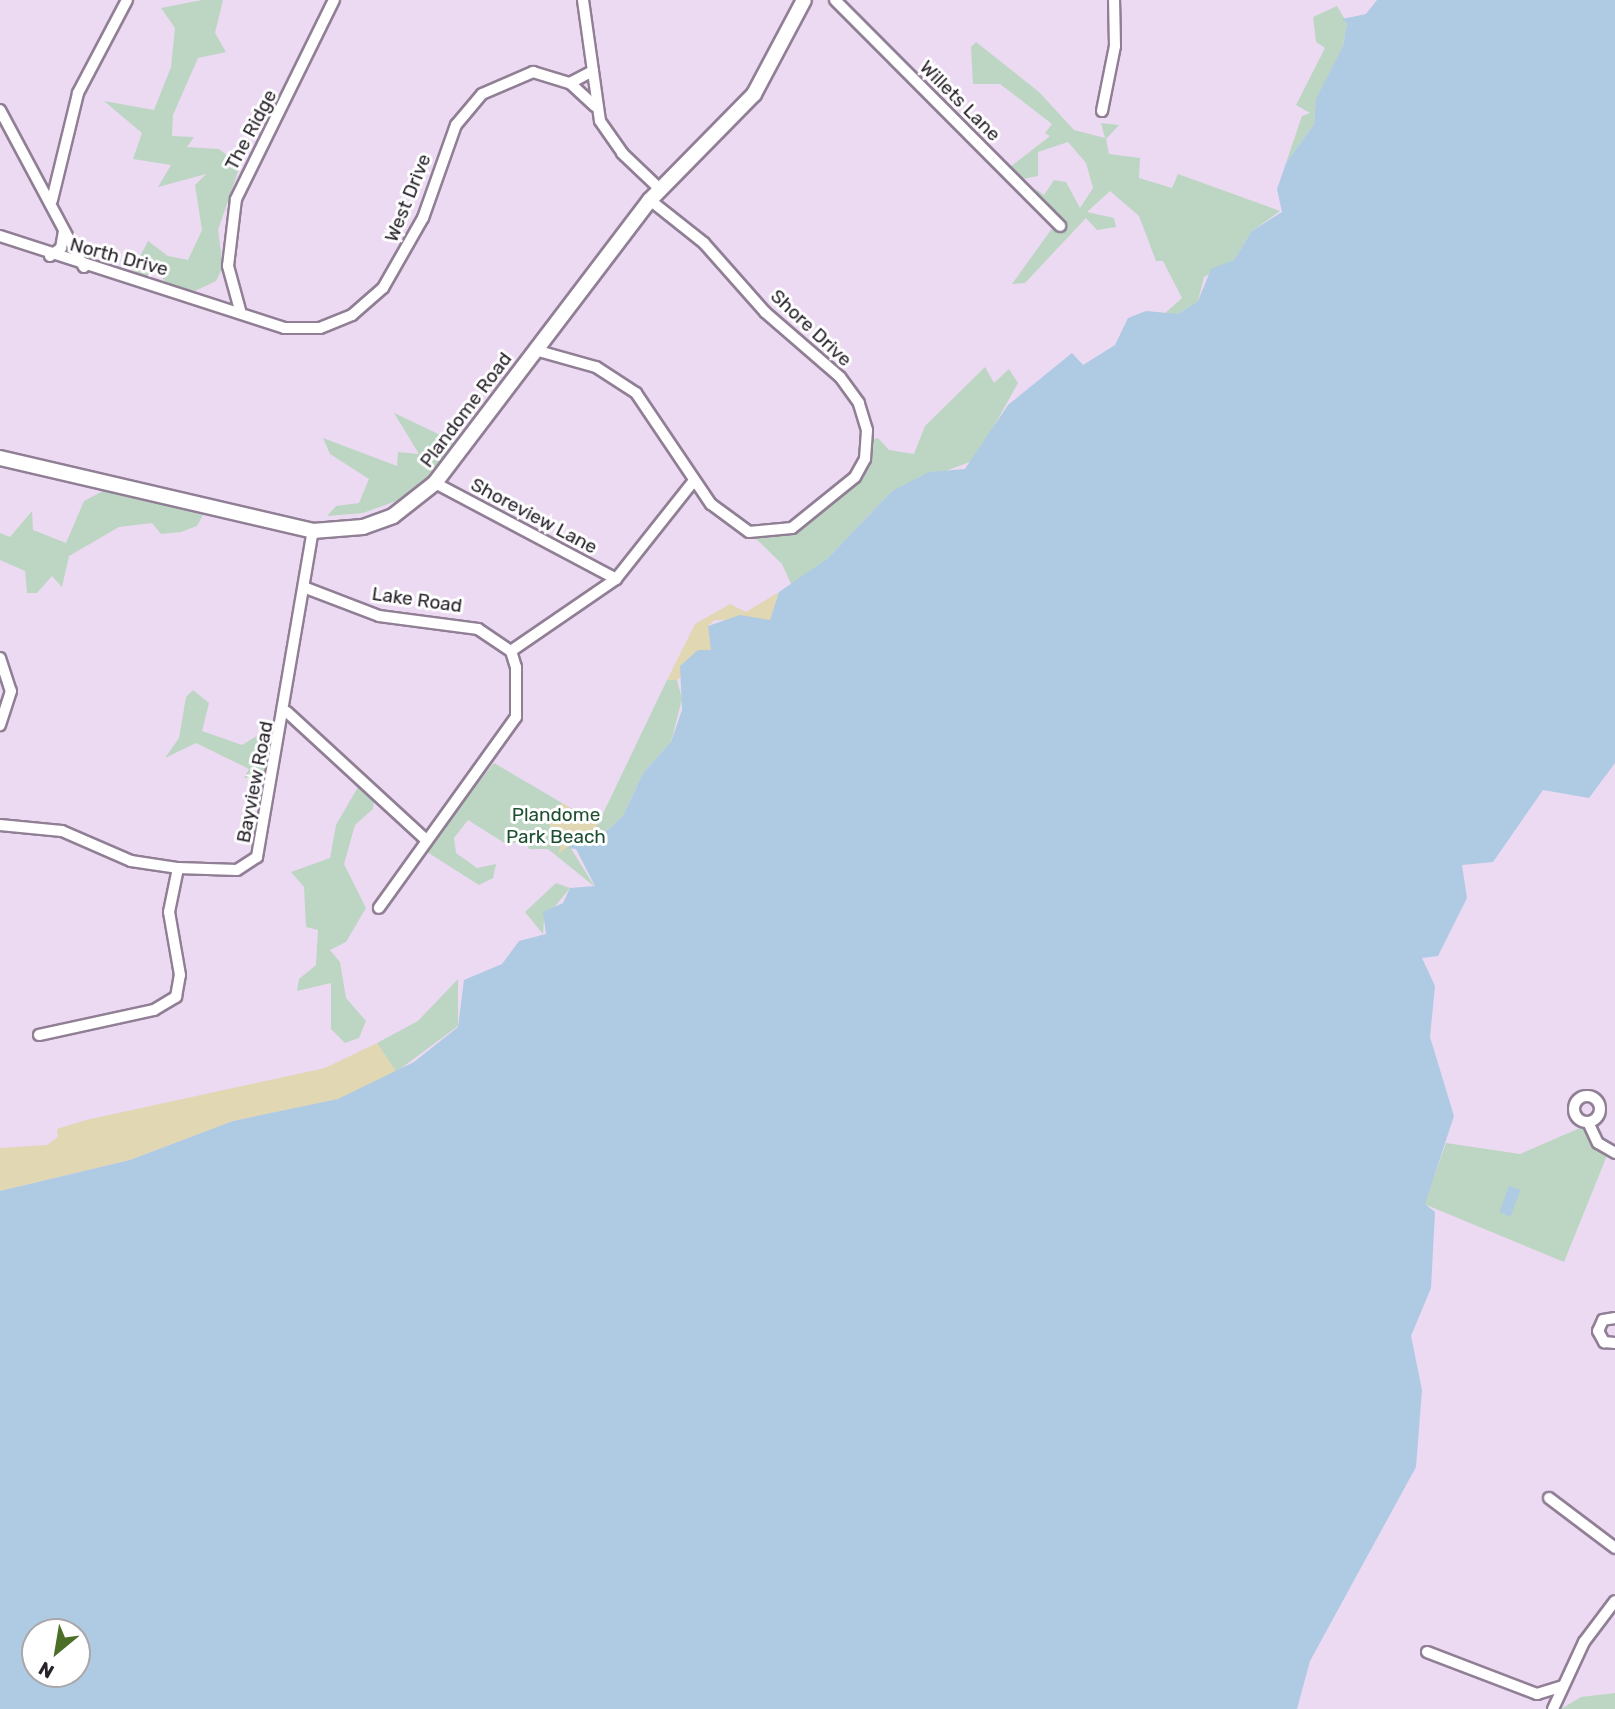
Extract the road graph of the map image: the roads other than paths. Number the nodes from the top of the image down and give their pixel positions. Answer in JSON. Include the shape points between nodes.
{"nodes":[{"id":1,"x":127,"y":0,"type":"edge"},
{"id":2,"x":334,"y":0,"type":"edge"},
{"id":3,"x":583,"y":0,"type":"edge"},
{"id":4,"x":804,"y":0,"type":"edge"},
{"id":5,"x":835,"y":0,"type":"edge"},
{"id":6,"x":1114,"y":0,"type":"edge"},
{"id":7,"x":593,"y":71,"type":"junction"},
{"id":8,"x":570,"y":83,"type":"junction"},
{"id":9,"x":595,"y":106,"type":"junction"},
{"id":10,"x":0,"y":110,"type":"edge"},
{"id":11,"x":1102,"y":111,"type":"dead end"},
{"id":12,"x":660,"y":189,"type":"junction"},
{"id":13,"x":52,"y":200,"type":"junction"},
{"id":14,"x":650,"y":200,"type":"junction"},
{"id":15,"x":1060,"y":226,"type":"dead end"},
{"id":16,"x":64,"y":228,"type":"junction"},
{"id":17,"x":0,"y":236,"type":"edge"},
{"id":18,"x":50,"y":256,"type":"junction"},
{"id":19,"x":84,"y":267,"type":"junction"},
{"id":20,"x":231,"y":284,"type":"junction"},
{"id":21,"x":219,"y":304,"type":"junction"},
{"id":22,"x":236,"y":309,"type":"junction"},
{"id":23,"x":535,"y":349,"type":"junction"},
{"id":24,"x":0,"y":458,"type":"edge"},
{"id":25,"x":693,"y":482,"type":"junction"},
{"id":26,"x":435,"y":483,"type":"junction"},
{"id":27,"x":313,"y":531,"type":"junction"},
{"id":28,"x":616,"y":579,"type":"junction"},
{"id":29,"x":306,"y":587,"type":"junction"},
{"id":30,"x":511,"y":651,"type":"junction"},
{"id":31,"x":0,"y":658,"type":"edge"},
{"id":32,"x":287,"y":712,"type":"junction"},
{"id":33,"x":0,"y":725,"type":"edge"},
{"id":34,"x":0,"y":825,"type":"edge"},
{"id":35,"x":425,"y":839,"type":"junction"},
{"id":36,"x":178,"y":869,"type":"junction"},
{"id":37,"x":379,"y":908,"type":"dead end"},
{"id":38,"x":39,"y":1035,"type":"dead end"},
{"id":39,"x":1588,"y":1122,"type":"dead end"},
{"id":40,"x":1615,"y":1153,"type":"edge"},
{"id":41,"x":1615,"y":1318,"type":"edge"},
{"id":42,"x":1615,"y":1343,"type":"edge"},
{"id":43,"x":1549,"y":1498,"type":"dead end"},
{"id":44,"x":1615,"y":1548,"type":"edge"},
{"id":45,"x":1615,"y":1601,"type":"edge"},
{"id":46,"x":1427,"y":1652,"type":"dead end"},
{"id":47,"x":1563,"y":1686,"type":"junction"},
{"id":48,"x":1537,"y":1694,"type":"junction"},
{"id":49,"x":1547,"y":1709,"type":"edge"},
{"id":50,"x":1553,"y":1709,"type":"edge"}],
"edges":[{"from":1,"to":13,"type":"street","via":[[73,105]]},
{"from":2,"to":20,"type":"street","name":"The Ridge","via":[[236,199],[228,238]]},
{"from":3,"to":7,"type":"street"},
{"from":4,"to":12,"type":"main road","name":"Plandome Road","via":[[765,79]]},
{"from":5,"to":15,"type":"street","name":"Willets Lane"},
{"from":6,"to":11,"type":"street","via":[[1115,46]]},
{"from":7,"to":8,"type":"street"},
{"from":7,"to":9,"type":"street"},
{"from":8,"to":9,"type":"street"},
{"from":8,"to":22,"type":"street","name":"West Drive","via":[[520,74],[471,105],[456,125],[413,240],[364,307],[337,323],[300,329]]},
{"from":9,"to":12,"type":"street","via":[[622,153]]},
{"from":10,"to":13,"type":"street"},
{"from":12,"to":14,"type":"main road","name":"Plandome Road"},
{"from":13,"to":16,"type":"street"},
{"from":14,"to":23,"type":"main road","name":"Plandome Road"},
{"from":14,"to":25,"type":"street","name":"Shore Drive","via":[[704,243],[765,312],[840,377],[859,403],[867,430],[865,459],[855,477],[779,533],[735,525]]},
{"from":16,"to":18,"type":"street","via":[[63,244]]},
{"from":16,"to":19,"type":"street"},
{"from":17,"to":18,"type":"street","name":"North Drive"},
{"from":18,"to":19,"type":"street","name":"North Drive"},
{"from":19,"to":21,"type":"street","name":"North Drive"},
{"from":20,"to":21,"type":"street"},
{"from":20,"to":22,"type":"street","name":"The Ridge"},
{"from":21,"to":22,"type":"street","name":"North Drive"},
{"from":23,"to":25,"type":"street","name":"Shore Drive","via":[[596,367],[636,393]]},
{"from":23,"to":26,"type":"main road","name":"Plandome Road"},
{"from":24,"to":27,"type":"main road","name":"Plandome Road"},
{"from":25,"to":28,"type":"street"},
{"from":26,"to":27,"type":"main road","name":"Plandome Road","via":[[378,522]]},
{"from":26,"to":28,"type":"street","name":"Shoreview Lane"},
{"from":27,"to":29,"type":"street","name":"Bayview Road"},
{"from":28,"to":30,"type":"street"},
{"from":29,"to":30,"type":"street","name":"Lake Road","via":[[379,616],[466,624]]},
{"from":29,"to":32,"type":"street","name":"Bayview Road"},
{"from":30,"to":35,"type":"street","via":[[520,691],[516,718]]},
{"from":31,"to":33,"type":"street","via":[[11,691]]},
{"from":32,"to":35,"type":"street"},
{"from":32,"to":36,"type":"street","name":"Bayview Road","via":[[257,857],[237,870]]},
{"from":34,"to":36,"type":"street","name":"Bayview Road","via":[[62,831],[131,861]]},
{"from":35,"to":37,"type":"street"},
{"from":36,"to":38,"type":"street","via":[[169,912],[180,975],[176,997],[141,1014]]},
{"from":39,"to":40,"type":"street","via":[[1598,1143]]},
{"from":41,"to":42,"type":"street","via":[[1603,1320],[1598,1331],[1604,1342]]},
{"from":43,"to":44,"type":"street","via":[[1574,1523]]},
{"from":45,"to":47,"type":"street","via":[[1584,1642]]},
{"from":46,"to":48,"type":"street"},
{"from":47,"to":48,"type":"street"},
{"from":47,"to":50,"type":"street"},
{"from":48,"to":49,"type":"street"}]}
